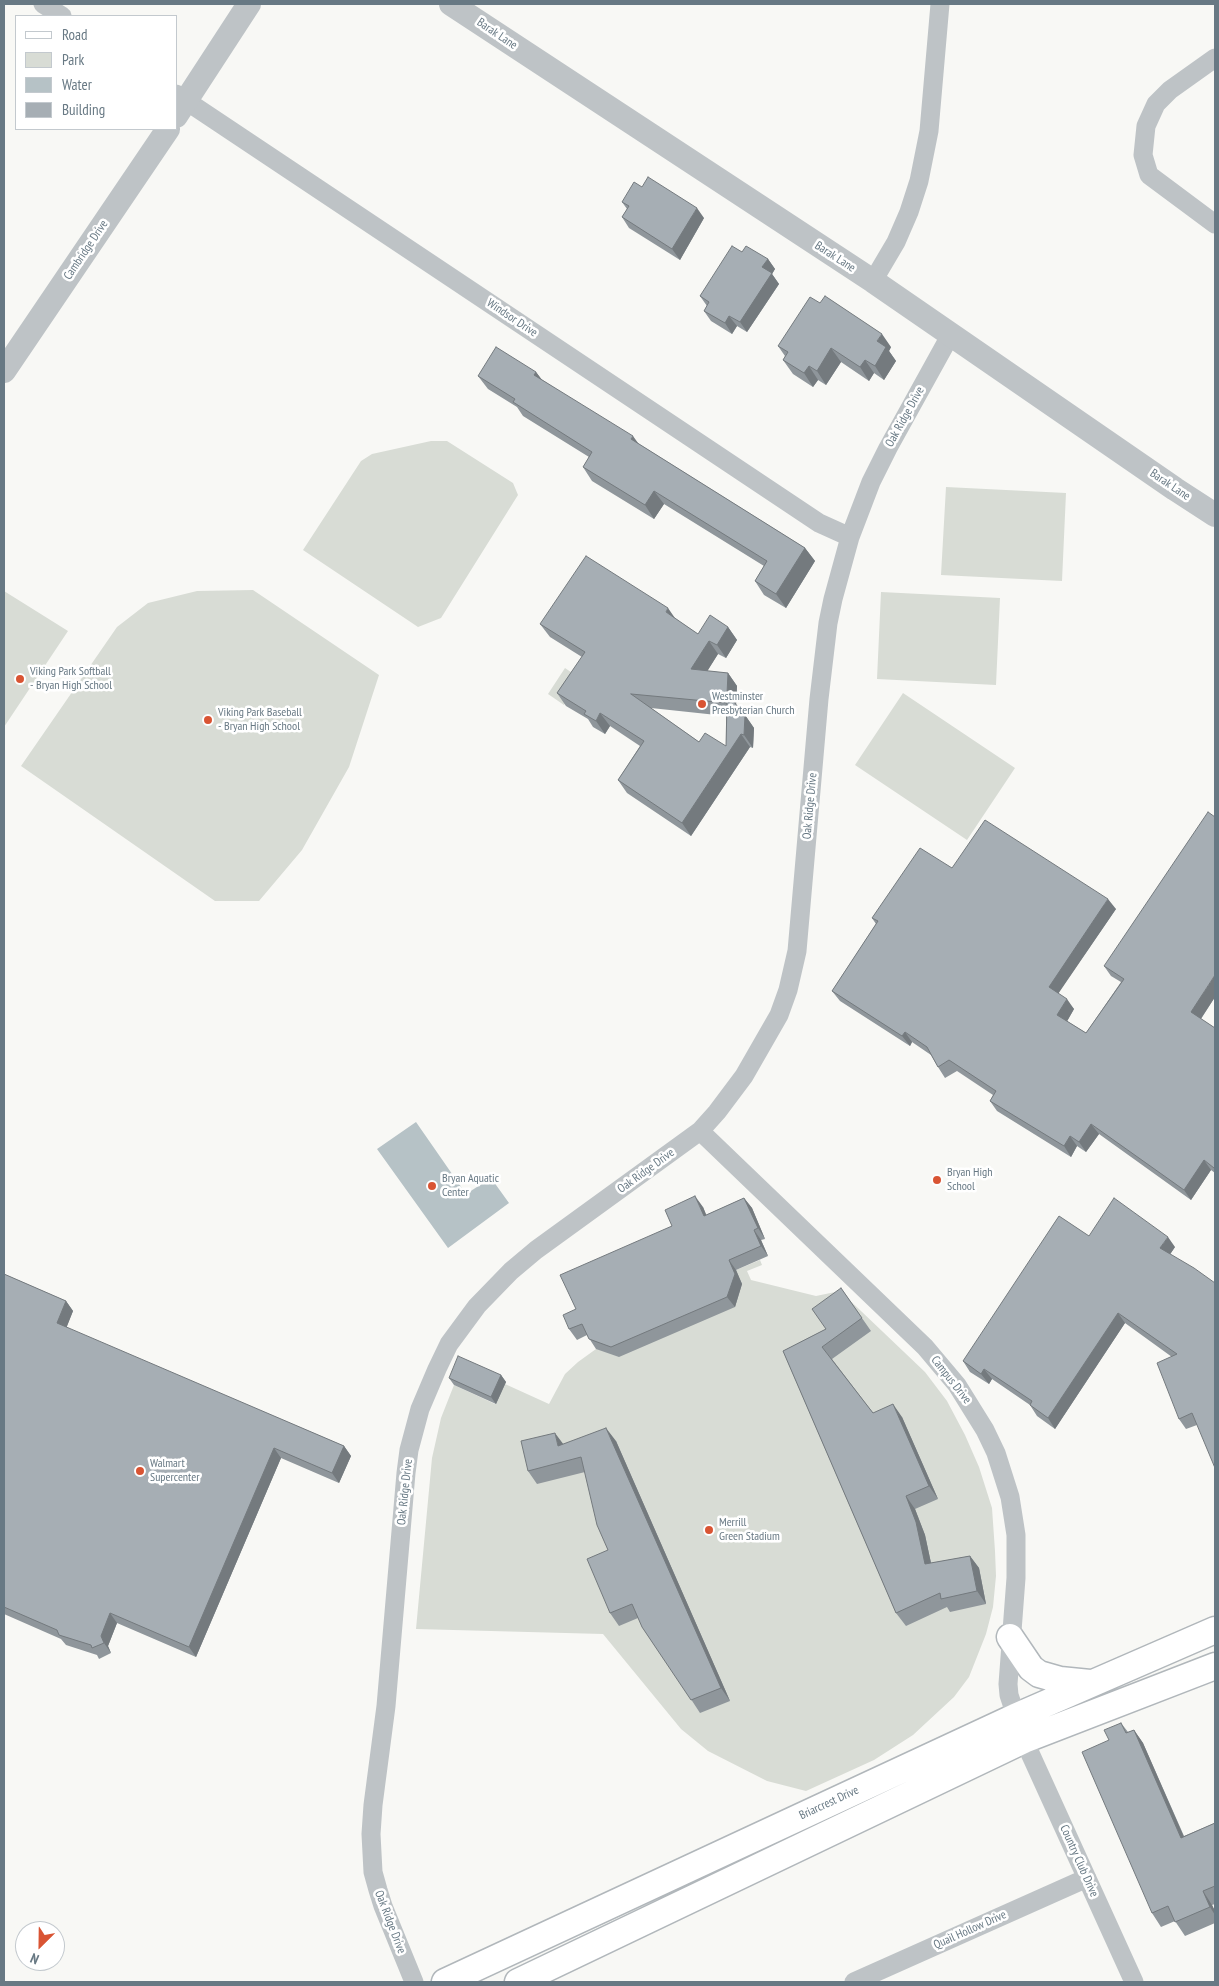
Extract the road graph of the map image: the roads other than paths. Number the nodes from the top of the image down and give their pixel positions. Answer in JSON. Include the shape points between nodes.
{"nodes":[{"id":1,"x":43,"y":4,"type":"edge"},
{"id":2,"x":250,"y":4,"type":"edge"},
{"id":3,"x":451,"y":4,"type":"edge"},
{"id":4,"x":940,"y":4,"type":"edge"},
{"id":5,"x":60,"y":15,"type":"edge"},
{"id":6,"x":1215,"y":58,"type":"edge"},
{"id":7,"x":180,"y":104,"type":"edge"},
{"id":8,"x":167,"y":130,"type":"edge"},
{"id":9,"x":1215,"y":224,"type":"edge"},
{"id":10,"x":872,"y":281,"type":"junction"},
{"id":11,"x":951,"y":334,"type":"junction"},
{"id":12,"x":8,"y":357,"type":"edge"},
{"id":13,"x":1215,"y":515,"type":"edge"},
{"id":14,"x":850,"y":537,"type":"junction"},
{"id":15,"x":700,"y":1131,"type":"junction"},
{"id":16,"x":1215,"y":1630,"type":"edge"},
{"id":17,"x":1010,"y":1637,"type":"junction"},
{"id":18,"x":1215,"y":1666,"type":"edge"},
{"id":19,"x":1093,"y":1683,"type":"junction"},
{"id":20,"x":1020,"y":1728,"type":"junction"},
{"id":21,"x":1087,"y":1878,"type":"junction"},
{"id":22,"x":414,"y":1982,"type":"edge"},
{"id":23,"x":445,"y":1982,"type":"edge"},
{"id":24,"x":518,"y":1982,"type":"edge"},
{"id":25,"x":854,"y":1982,"type":"edge"},
{"id":26,"x":1134,"y":1982,"type":"edge"}],
"edges":[{"from":1,"to":5,"type":"street"},
{"from":2,"to":7,"type":"street"},
{"from":3,"to":10,"type":"street","name":"Barak Lane"},
{"from":4,"to":10,"type":"street","via":[[929,131],[918,182],[896,242]]},
{"from":6,"to":9,"type":"street","via":[[1156,104],[1146,126],[1143,155],[1149,175]]},
{"from":7,"to":14,"type":"street","name":"Windsor Drive","via":[[819,523]]},
{"from":8,"to":12,"type":"street","name":"Cambridge Drive"},
{"from":10,"to":11,"type":"street","name":"Barak Lane"},
{"from":11,"to":13,"type":"street","name":"Barak Lane"},
{"from":11,"to":14,"type":"street","name":"Oak Ridge Drive","via":[[871,482]]},
{"from":14,"to":15,"type":"street","name":"Oak Ridge Drive","via":[[828,624],[798,944],[788,990],[779,1015],[744,1076]]},
{"from":15,"to":17,"type":"street","name":"Campus Drive","via":[[918,1340],[957,1384],[973,1408],[996,1453],[1010,1498],[1016,1535]]},
{"from":15,"to":22,"type":"street","name":"Oak Ridge Drive","via":[[536,1250],[494,1288],[450,1344],[420,1409],[406,1473],[386,1706],[371,1834],[380,1898]]},
{"from":16,"to":19,"type":"main road","name":"Briarcrest Drive"},
{"from":17,"to":19,"type":"main road","via":[[1031,1668],[1039,1674]]},
{"from":17,"to":20,"type":"street","name":"Campus Drive","via":[[1008,1684]]},
{"from":18,"to":20,"type":"main road","name":"Briarcrest Drive"},
{"from":19,"to":20,"type":"main road","name":"Briarcrest Drive"},
{"from":20,"to":21,"type":"street","name":"Country Club Drive"},
{"from":20,"to":23,"type":"main road","name":"Briarcrest Drive"},
{"from":20,"to":24,"type":"main road","name":"Briarcrest Drive"},
{"from":21,"to":25,"type":"street","name":"Quail Hollow Drive"},
{"from":21,"to":26,"type":"street","name":"Country Club Drive"}]}
